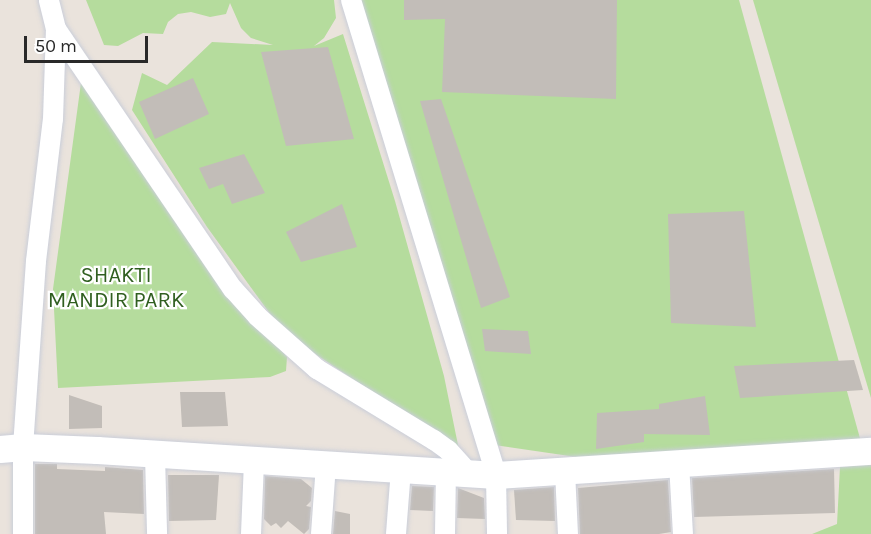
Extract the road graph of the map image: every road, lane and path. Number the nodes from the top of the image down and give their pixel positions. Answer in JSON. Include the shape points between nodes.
{"nodes":[{"id":1,"x":49,"y":0,"type":"edge"},
{"id":2,"x":351,"y":0,"type":"edge"},
{"id":3,"x":56,"y":29,"type":"junction"},
{"id":4,"x":11,"y":448,"type":"edge"},
{"id":5,"x":871,"y":451,"type":"edge"},
{"id":6,"x":155,"y":455,"type":"junction"},
{"id":7,"x":254,"y":461,"type":"junction"},
{"id":8,"x":679,"y":464,"type":"junction"},
{"id":9,"x":326,"y":465,"type":"junction"},
{"id":10,"x":401,"y":470,"type":"junction"},
{"id":11,"x":565,"y":471,"type":"junction"},
{"id":12,"x":457,"y":473,"type":"junction"},
{"id":13,"x":496,"y":475,"type":"junction"},
{"id":14,"x":23,"y":534,"type":"edge"},
{"id":15,"x":157,"y":534,"type":"edge"},
{"id":16,"x":251,"y":534,"type":"edge"},
{"id":17,"x":321,"y":534,"type":"edge"},
{"id":18,"x":396,"y":534,"type":"edge"},
{"id":19,"x":445,"y":534,"type":"edge"},
{"id":20,"x":497,"y":534,"type":"edge"},
{"id":21,"x":568,"y":534,"type":"edge"},
{"id":22,"x":683,"y":534,"type":"edge"}],
"edges":[{"from":1,"to":3,"type":"street"},
{"from":2,"to":13,"type":"street"},
{"from":3,"to":4,"type":"street","via":[[53,119]]},
{"from":3,"to":12,"type":"street","via":[[233,290],[317,369],[448,450]]},
{"from":4,"to":6,"type":"street"},
{"from":4,"to":14,"type":"street"},
{"from":5,"to":8,"type":"street"},
{"from":6,"to":7,"type":"street"},
{"from":6,"to":15,"type":"street"},
{"from":7,"to":9,"type":"street"},
{"from":7,"to":16,"type":"street"},
{"from":8,"to":11,"type":"street"},
{"from":8,"to":22,"type":"street"},
{"from":9,"to":10,"type":"street"},
{"from":9,"to":17,"type":"street"},
{"from":10,"to":12,"type":"street"},
{"from":10,"to":18,"type":"street"},
{"from":11,"to":13,"type":"street"},
{"from":11,"to":21,"type":"street"},
{"from":12,"to":13,"type":"street"},
{"from":12,"to":19,"type":"street"},
{"from":13,"to":20,"type":"street"}]}
